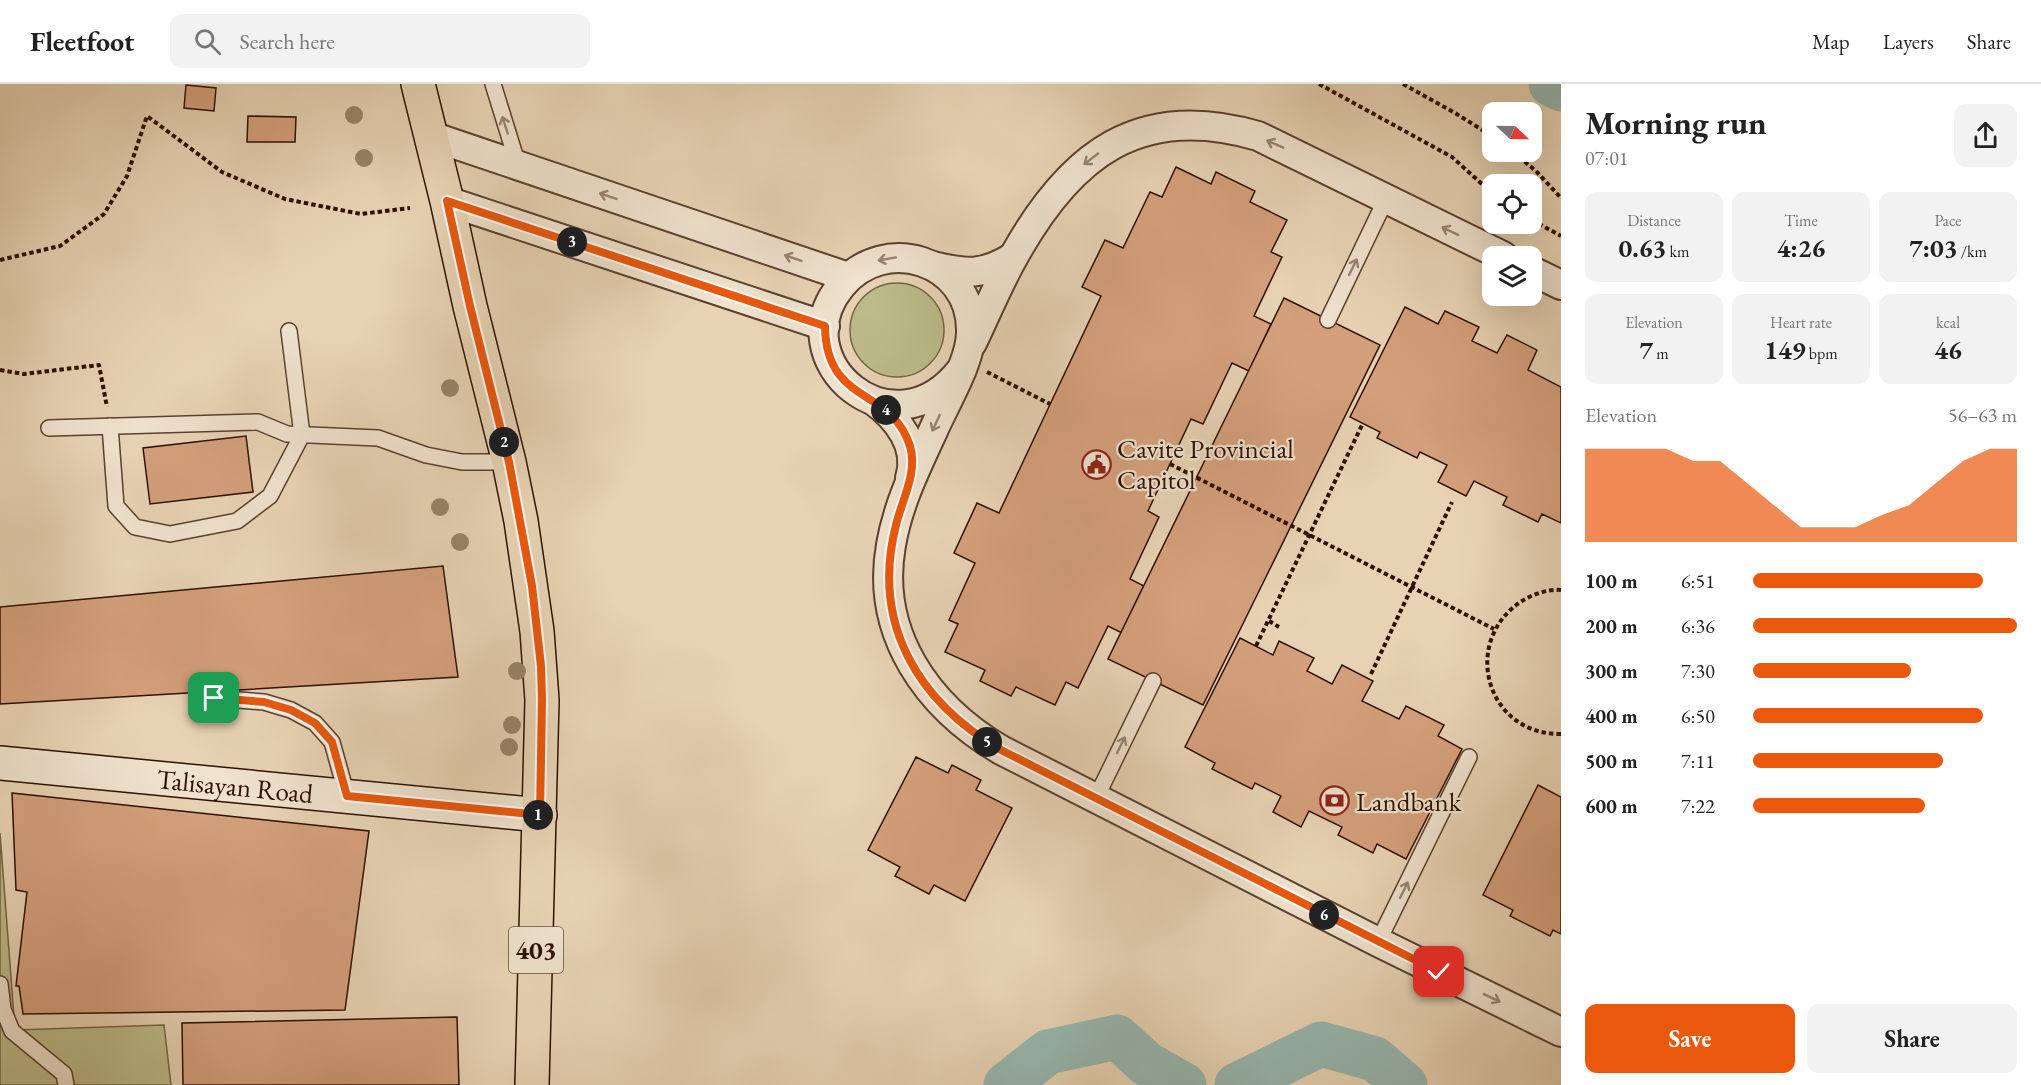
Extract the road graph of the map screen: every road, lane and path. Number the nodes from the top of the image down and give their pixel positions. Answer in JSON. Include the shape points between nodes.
{"nodes":[{"id":1,"x":418,"y":84,"type":"edge"},
{"id":2,"x":493,"y":84,"type":"edge"},
{"id":3,"x":1319,"y":84,"type":"edge"},
{"id":4,"x":1403,"y":84,"type":"edge"},
{"id":5,"x":1482,"y":130,"type":"edge"},
{"id":6,"x":431,"y":136,"type":"junction"},
{"id":7,"x":1526,"y":162,"type":"edge"},
{"id":8,"x":518,"y":165,"type":"junction"},
{"id":9,"x":1482,"y":184,"type":"edge"},
{"id":10,"x":1561,"y":198,"type":"edge"},
{"id":11,"x":1386,"y":199,"type":"junction"},
{"id":12,"x":447,"y":201,"type":"junction"},
{"id":13,"x":410,"y":208,"type":"dead end"},
{"id":14,"x":1542,"y":226,"type":"edge"},
{"id":15,"x":1561,"y":236,"type":"edge"},
{"id":16,"x":1482,"y":246,"type":"edge"},
{"id":17,"x":1013,"y":257,"type":"junction"},
{"id":18,"x":0,"y":260,"type":"edge"},
{"id":19,"x":933,"y":266,"type":"junction"},
{"id":20,"x":1542,"y":276,"type":"edge"},
{"id":21,"x":849,"y":277,"type":"junction"},
{"id":22,"x":1561,"y":285,"type":"edge"},
{"id":23,"x":1328,"y":320,"type":"dead end"},
{"id":24,"x":825,"y":326,"type":"junction"},
{"id":25,"x":289,"y":331,"type":"dead end"},
{"id":26,"x":965,"y":359,"type":"junction"},
{"id":27,"x":0,"y":370,"type":"edge"},
{"id":28,"x":874,"y":401,"type":"junction"},
{"id":29,"x":1050,"y":404,"type":"dead end"},
{"id":30,"x":1363,"y":423,"type":"dead end"},
{"id":31,"x":110,"y":426,"type":"junction"},
{"id":32,"x":49,"y":428,"type":"dead end"},
{"id":33,"x":302,"y":435,"type":"junction"},
{"id":34,"x":509,"y":462,"type":"junction"},
{"id":35,"x":1170,"y":464,"type":"dead end"},
{"id":36,"x":908,"y":484,"type":"junction"},
{"id":37,"x":1452,"y":502,"type":"dead end"},
{"id":38,"x":1310,"y":535,"type":"junction"},
{"id":39,"x":1412,"y":587,"type":"junction"},
{"id":40,"x":1561,"y":590,"type":"edge"},
{"id":41,"x":1269,"y":621,"type":"junction"},
{"id":42,"x":1279,"y":627,"type":"dead end"},
{"id":43,"x":1494,"y":629,"type":"junction"},
{"id":44,"x":1256,"y":646,"type":"dead end"},
{"id":45,"x":1371,"y":674,"type":"dead end"},
{"id":46,"x":1153,"y":681,"type":"dead end"},
{"id":47,"x":214,"y":698,"type":"dead end"},
{"id":48,"x":1561,"y":734,"type":"edge"},
{"id":49,"x":1468,"y":757,"type":"dead end"},
{"id":50,"x":0,"y":763,"type":"edge"},
{"id":51,"x":347,"y":796,"type":"junction"},
{"id":52,"x":1096,"y":798,"type":"junction"},
{"id":53,"x":540,"y":815,"type":"junction"},
{"id":54,"x":1378,"y":942,"type":"junction"},
{"id":55,"x":0,"y":984,"type":"edge"},
{"id":56,"x":1561,"y":1032,"type":"edge"},
{"id":57,"x":66,"y":1085,"type":"edge"},
{"id":58,"x":532,"y":1085,"type":"edge"}],
"edges":[{"from":1,"to":6,"type":"main road","number":"403"},
{"from":8,"to":2,"type":"lane","one_way":true},
{"from":3,"to":9,"type":"path","via":[[1452,157]]},
{"from":4,"to":5,"type":"path"},
{"from":6,"to":8,"type":"street"},
{"from":6,"to":12,"type":"main road","number":"403"},
{"from":7,"to":10,"type":"path"},
{"from":21,"to":8,"type":"street","one_way":true},
{"from":16,"to":11,"type":"street","one_way":true},
{"from":11,"to":17,"type":"street","one_way":true,"via":[[1258,136],[1216,127],[1169,126],[1120,140],[1093,156],[1048,203]]},
{"from":23,"to":11,"type":"lane","one_way":true},
{"from":12,"to":24,"type":"street"},
{"from":12,"to":34,"type":"main road","number":"403"},
{"from":13,"to":18,"type":"path","via":[[361,214],[285,199],[222,172],[147,116],[127,176],[105,214],[60,246]]},
{"from":14,"to":15,"type":"path"},
{"from":17,"to":19,"type":"street","via":[[981,272]]},
{"from":17,"to":26,"type":"street"},
{"from":19,"to":21,"type":"street","one_way":true,"via":[[889,258],[863,266]]},
{"from":19,"to":26,"type":"street","via":[[953,282],[967,304],[971,321]]},
{"from":20,"to":22,"type":"street"},
{"from":21,"to":24,"type":"street","via":[[832,299]]},
{"from":24,"to":28,"type":"street","via":[[827,350],[836,372],[853,389]]},
{"from":25,"to":33,"type":"lane"},
{"from":26,"to":28,"type":"street","via":[[944,388],[923,400],[898,405]]},
{"from":26,"to":29,"type":"path"},
{"from":26,"to":36,"type":"street","one_way":true},
{"from":27,"to":31,"type":"path","via":[[24,374],[99,365]]},
{"from":28,"to":36,"type":"street","via":[[897,420],[906,437],[912,453]]},
{"from":30,"to":38,"type":"path"},
{"from":31,"to":32,"type":"lane"},
{"from":31,"to":33,"type":"lane","via":[[258,422],[287,434]]},
{"from":31,"to":33,"type":"lane","via":[[116,506],[135,527],[170,534],[237,521],[270,496]]},
{"from":33,"to":34,"type":"lane","via":[[378,438],[426,455],[462,462]]},
{"from":34,"to":53,"type":"main road","number":"403","via":[[532,586],[541,666]]},
{"from":35,"to":38,"type":"path"},
{"from":36,"to":52,"type":"street","via":[[891,546],[889,588],[896,625],[918,675],[967,729]]},
{"from":37,"to":39,"type":"path"},
{"from":38,"to":39,"type":"path"},
{"from":38,"to":41,"type":"path"},
{"from":39,"to":43,"type":"path"},
{"from":39,"to":45,"type":"path"},
{"from":40,"to":43,"type":"path","via":[[1530,596],[1509,609]]},
{"from":41,"to":42,"type":"path"},
{"from":41,"to":44,"type":"path"},
{"from":43,"to":48,"type":"path","via":[[1487,651],[1487,674],[1495,695],[1508,714],[1527,727]]},
{"from":52,"to":46,"type":"lane","one_way":true},
{"from":47,"to":51,"type":"lane","via":[[264,702],[315,723],[332,742]]},
{"from":54,"to":49,"type":"lane","one_way":true},
{"from":50,"to":51,"type":"main road","name":"Talisayan Road"},
{"from":51,"to":53,"type":"main road","name":"Talisayan Road"},
{"from":52,"to":54,"type":"street"},
{"from":53,"to":58,"type":"main road","number":"403"},
{"from":54,"to":56,"type":"street","one_way":true},
{"from":55,"to":57,"type":"lane","via":[[3,1009],[12,1031],[64,1074]]}]}
